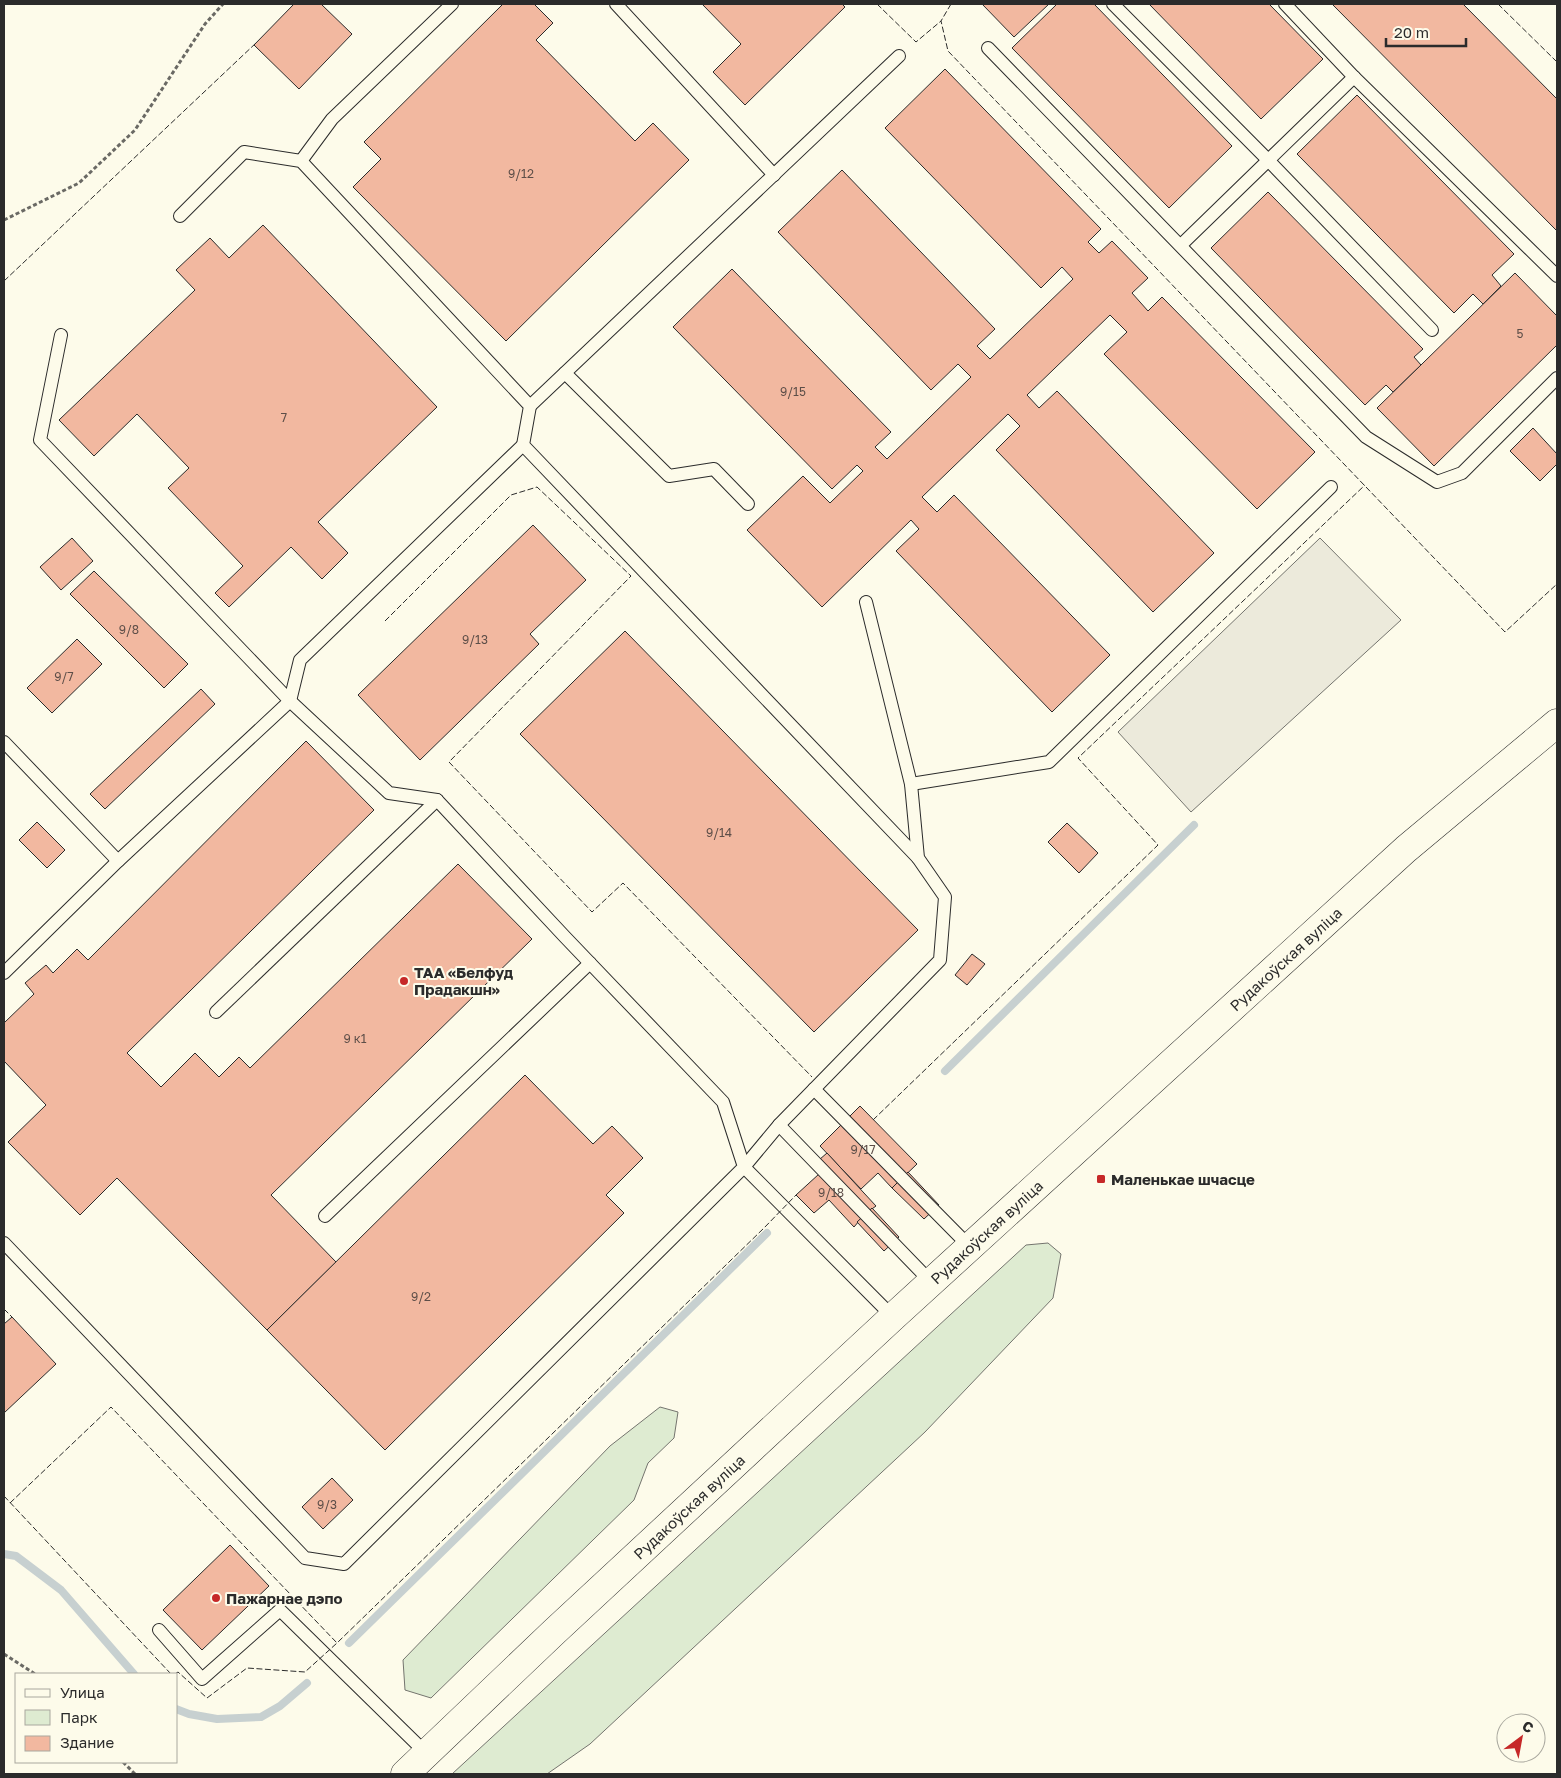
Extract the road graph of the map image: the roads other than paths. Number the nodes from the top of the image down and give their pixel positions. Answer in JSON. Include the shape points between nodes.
{"nodes":[{"id":1,"x":452,"y":4,"type":"edge"},
{"id":2,"x":616,"y":4,"type":"edge"},
{"id":3,"x":1113,"y":4,"type":"edge"},
{"id":4,"x":1285,"y":4,"type":"edge"},
{"id":5,"x":988,"y":48,"type":"dead end"},
{"id":6,"x":899,"y":56,"type":"dead end"},
{"id":7,"x":1354,"y":77,"type":"junction"},
{"id":8,"x":1268,"y":160,"type":"junction"},
{"id":9,"x":301,"y":161,"type":"junction"},
{"id":10,"x":774,"y":175,"type":"junction"},
{"id":11,"x":180,"y":216,"type":"dead end"},
{"id":12,"x":1181,"y":245,"type":"junction"},
{"id":13,"x":1557,"y":276,"type":"edge"},
{"id":14,"x":1432,"y":330,"type":"dead end"},
{"id":15,"x":61,"y":335,"type":"dead end"},
{"id":16,"x":565,"y":373,"type":"junction"},
{"id":17,"x":1557,"y":378,"type":"edge"},
{"id":18,"x":530,"y":406,"type":"junction"},
{"id":19,"x":523,"y":445,"type":"junction"},
{"id":20,"x":1331,"y":487,"type":"dead end"},
{"id":21,"x":748,"y":504,"type":"dead end"},
{"id":22,"x":866,"y":602,"type":"dead end"},
{"id":23,"x":290,"y":700,"type":"junction"},
{"id":24,"x":1557,"y":723,"type":"edge"},
{"id":25,"x":4,"y":742,"type":"edge"},
{"id":26,"x":912,"y":784,"type":"junction"},
{"id":27,"x":437,"y":800,"type":"junction"},
{"id":28,"x":918,"y":858,"type":"junction"},
{"id":29,"x":118,"y":861,"type":"junction"},
{"id":30,"x":590,"y":963,"type":"junction"},
{"id":31,"x":4,"y":973,"type":"edge"},
{"id":32,"x":216,"y":1012,"type":"dead end"},
{"id":33,"x":814,"y":1088,"type":"junction"},
{"id":34,"x":779,"y":1125,"type":"junction"},
{"id":35,"x":744,"y":1167,"type":"junction"},
{"id":36,"x":326,"y":1216,"type":"dead end"},
{"id":37,"x":4,"y":1243,"type":"edge"},
{"id":38,"x":970,"y":1247,"type":"junction"},
{"id":39,"x":931,"y":1282,"type":"junction"},
{"id":40,"x":893,"y":1317,"type":"junction"},
{"id":41,"x":160,"y":1630,"type":"dead end"},
{"id":42,"x":426,"y":1753,"type":"junction"},
{"id":43,"x":405,"y":1774,"type":"edge"}],
"edges":[{"from":1,"to":9,"type":"lane","via":[[332,119]]},
{"from":2,"to":10,"type":"lane"},
{"from":3,"to":8,"type":"lane"},
{"from":4,"to":7,"type":"lane"},
{"from":5,"to":12,"type":"lane"},
{"from":6,"to":10,"type":"lane"},
{"from":7,"to":8,"type":"lane"},
{"from":7,"to":13,"type":"lane"},
{"from":8,"to":12,"type":"lane"},
{"from":8,"to":14,"type":"lane"},
{"from":9,"to":11,"type":"lane","via":[[244,152]]},
{"from":9,"to":18,"type":"lane"},
{"from":10,"to":16,"type":"lane"},
{"from":12,"to":17,"type":"lane","via":[[1366,437],[1437,482],[1462,472]]},
{"from":15,"to":23,"type":"lane","via":[[40,440]]},
{"from":16,"to":18,"type":"lane"},
{"from":16,"to":21,"type":"lane","via":[[669,476],[714,469]]},
{"from":18,"to":19,"type":"lane"},
{"from":19,"to":23,"type":"lane","via":[[300,660]]},
{"from":19,"to":28,"type":"lane"},
{"from":20,"to":26,"type":"lane","via":[[1049,762]]},
{"from":22,"to":26,"type":"lane"},
{"from":23,"to":27,"type":"lane","via":[[389,792]]},
{"from":23,"to":29,"type":"lane"},
{"from":24,"to":38,"type":"street","name":"Рудакоўская вуліца","via":[[1406,849]]},
{"from":25,"to":29,"type":"lane"},
{"from":26,"to":28,"type":"lane"},
{"from":27,"to":30,"type":"lane"},
{"from":27,"to":32,"type":"lane"},
{"from":28,"to":33,"type":"lane","via":[[945,897],[940,960]]},
{"from":29,"to":31,"type":"lane"},
{"from":30,"to":35,"type":"lane","via":[[723,1102]]},
{"from":30,"to":36,"type":"lane"},
{"from":33,"to":34,"type":"lane"},
{"from":33,"to":38,"type":"lane"},
{"from":34,"to":35,"type":"lane"},
{"from":34,"to":39,"type":"lane"},
{"from":35,"to":37,"type":"lane","via":[[344,1564],[305,1558]]},
{"from":35,"to":40,"type":"lane"},
{"from":38,"to":39,"type":"street","name":"Рудакоўская вуліца"},
{"from":39,"to":40,"type":"street","name":"Рудакоўская вуліца"},
{"from":40,"to":42,"type":"street","name":"Рудакоўская вуліца"},
{"from":41,"to":42,"type":"lane","via":[[202,1679],[280,1610]]},
{"from":42,"to":43,"type":"street","name":"Рудакоўская вуліца"}]}
